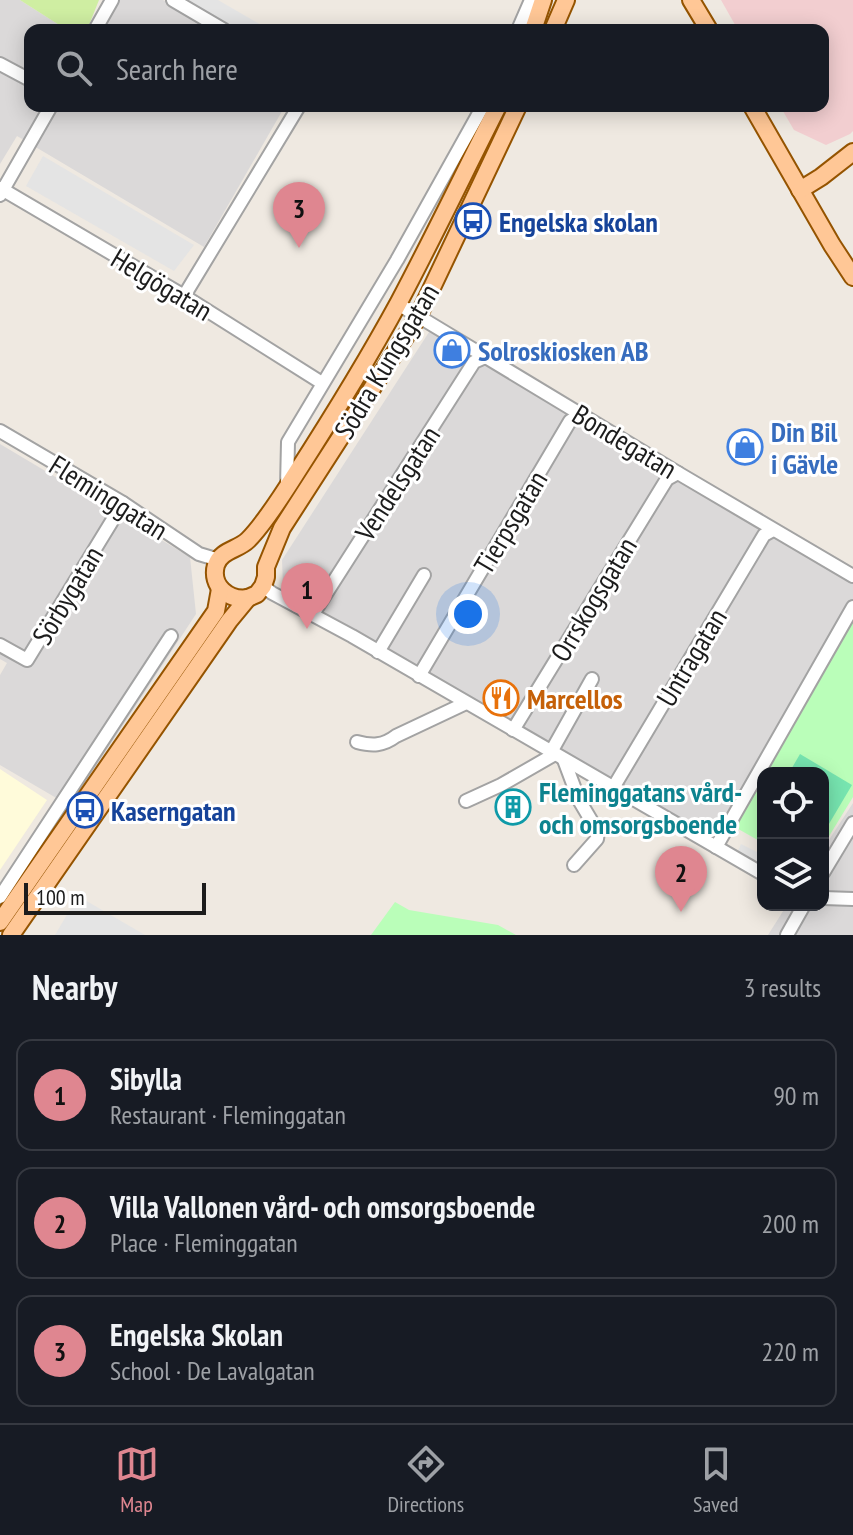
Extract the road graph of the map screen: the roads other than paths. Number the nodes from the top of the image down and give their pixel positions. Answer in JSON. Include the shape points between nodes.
{"nodes":[{"id":1,"x":112,"y":0,"type":"edge"},
{"id":2,"x":173,"y":0,"type":"edge"},
{"id":3,"x":531,"y":0,"type":"edge"},
{"id":4,"x":543,"y":0,"type":"edge"},
{"id":5,"x":566,"y":0,"type":"edge"},
{"id":6,"x":691,"y":0,"type":"edge"},
{"id":7,"x":98,"y":24,"type":"edge"},
{"id":8,"x":214,"y":24,"type":"edge"},
{"id":9,"x":521,"y":24,"type":"edge"},
{"id":10,"x":535,"y":24,"type":"edge"},
{"id":11,"x":556,"y":24,"type":"edge"},
{"id":12,"x":705,"y":24,"type":"edge"},
{"id":13,"x":0,"y":64,"type":"edge"},
{"id":14,"x":24,"y":77,"type":"edge"},
{"id":15,"x":47,"y":112,"type":"edge"},
{"id":16,"x":295,"y":112,"type":"edge"},
{"id":17,"x":480,"y":112,"type":"edge"},
{"id":18,"x":495,"y":112,"type":"edge"},
{"id":19,"x":515,"y":112,"type":"edge"},
{"id":20,"x":755,"y":112,"type":"edge"},
{"id":21,"x":853,"y":152,"type":"edge"},
{"id":22,"x":800,"y":190,"type":"junction"},
{"id":23,"x":1,"y":191,"type":"edge"},
{"id":24,"x":853,"y":277,"type":"edge"},
{"id":25,"x":184,"y":296,"type":"junction"},
{"id":26,"x":398,"y":304,"type":"junction"},
{"id":27,"x":418,"y":317,"type":"junction"},
{"id":28,"x":485,"y":357,"type":"junction"},
{"id":29,"x":322,"y":383,"type":"junction"},
{"id":30,"x":581,"y":414,"type":"junction"},
{"id":31,"x":0,"y":431,"type":"edge"},
{"id":32,"x":678,"y":473,"type":"junction"},
{"id":33,"x":287,"y":487,"type":"junction"},
{"id":34,"x":123,"y":503,"type":"junction"},
{"id":35,"x":773,"y":530,"type":"junction"},
{"id":36,"x":239,"y":548,"type":"junction"},
{"id":37,"x":219,"y":560,"type":"junction"},
{"id":38,"x":266,"y":567,"type":"junction"},
{"id":39,"x":424,"y":575,"type":"dead end"},
{"id":40,"x":853,"y":576,"type":"edge"},
{"id":41,"x":263,"y":586,"type":"junction"},
{"id":42,"x":220,"y":589,"type":"junction"},
{"id":43,"x":248,"y":598,"type":"junction"},
{"id":44,"x":853,"y":607,"type":"edge"},
{"id":45,"x":313,"y":614,"type":"junction"},
{"id":46,"x":171,"y":636,"type":"dead end"},
{"id":47,"x":0,"y":645,"type":"edge"},
{"id":48,"x":378,"y":652,"type":"junction"},
{"id":49,"x":419,"y":676,"type":"junction"},
{"id":50,"x":592,"y":679,"type":"dead end"},
{"id":51,"x":466,"y":703,"type":"junction"},
{"id":52,"x":513,"y":730,"type":"junction"},
{"id":53,"x":357,"y":742,"type":"dead end"},
{"id":54,"x":557,"y":755,"type":"junction"},
{"id":55,"x":613,"y":788,"type":"junction"},
{"id":56,"x":466,"y":801,"type":"dead end"},
{"id":57,"x":853,"y":823,"type":"edge"},
{"id":58,"x":716,"y":847,"type":"junction"},
{"id":59,"x":829,"y":863,"type":"edge"},
{"id":60,"x":574,"y":865,"type":"dead end"},
{"id":61,"x":757,"y":871,"type":"edge"},
{"id":62,"x":0,"y":897,"type":"edge"},
{"id":63,"x":829,"y":898,"type":"edge"},
{"id":64,"x":853,"y":899,"type":"edge"},
{"id":65,"x":801,"y":911,"type":"edge"},
{"id":66,"x":0,"y":922,"type":"edge"},
{"id":67,"x":11,"y":935,"type":"edge"},
{"id":68,"x":787,"y":935,"type":"edge"}],
"edges":[{"from":1,"to":7,"type":"street"},
{"from":2,"to":8,"type":"street"},
{"from":3,"to":9,"type":"street"},
{"from":4,"to":10,"type":"main road"},
{"from":5,"to":11,"type":"main road"},
{"from":6,"to":12,"type":"main road"},
{"from":13,"to":14,"type":"street"},
{"from":15,"to":23,"type":"street"},
{"from":16,"to":25,"type":"street"},
{"from":17,"to":29,"type":"street","name":"Södra Kungsgatan"},
{"from":18,"to":26,"type":"main road","name":"Södra Kungsgatan"},
{"from":19,"to":27,"type":"main road","name":"Södra Kungsgatan"},
{"from":20,"to":22,"type":"main road"},
{"from":21,"to":22,"type":"main road"},
{"from":22,"to":24,"type":"main road"},
{"from":23,"to":25,"type":"street","name":"Helgögatan"},
{"from":25,"to":29,"type":"street","name":"Helgögatan"},
{"from":26,"to":27,"type":"street","name":"Bondegatan"},
{"from":26,"to":33,"type":"main road","name":"Södra Kungsgatan"},
{"from":27,"to":28,"type":"street","name":"Bondegatan"},
{"from":27,"to":38,"type":"main road","name":"Södra Kungsgatan","via":[[282,528]]},
{"from":28,"to":30,"type":"street","name":"Bondegatan"},
{"from":28,"to":45,"type":"street","name":"Vendelsgatan","via":[[474,362]]},
{"from":29,"to":33,"type":"street","name":"Södra Kungsgatan","via":[[288,442]]},
{"from":30,"to":32,"type":"street","name":"Bondegatan"},
{"from":30,"to":49,"type":"street","name":"Tierpsgatan","via":[[570,421]]},
{"from":31,"to":34,"type":"street","name":"Fleminggatan"},
{"from":32,"to":35,"type":"street","name":"Bondegatan"},
{"from":32,"to":52,"type":"street","name":"Orrskogsgatan","via":[[667,479]]},
{"from":33,"to":36,"type":"main road","name":"Södra Kungsgatan"},
{"from":34,"to":37,"type":"street","name":"Fleminggatan","via":[[199,554]]},
{"from":34,"to":47,"type":"street","name":"Sörbygatan","via":[[27,660]]},
{"from":35,"to":40,"type":"street","name":"Bondegatan"},
{"from":35,"to":55,"type":"street","name":"Untragatan","via":[[764,535]]},
{"from":36,"to":37,"type":"main road","name":"Södra Kungsgatan"},
{"from":36,"to":38,"type":"main road","via":[[254,551]]},
{"from":37,"to":42,"type":"main road","via":[[215,575]]},
{"from":38,"to":41,"type":"main road","name":"Södra Kungsgatan"},
{"from":39,"to":48,"type":"street"},
{"from":41,"to":43,"type":"main road"},
{"from":41,"to":45,"type":"street"},
{"from":42,"to":43,"type":"main road","via":[[233,598]]},
{"from":42,"to":66,"type":"main road","via":[[216,611]]},
{"from":43,"to":67,"type":"main road"},
{"from":44,"to":58,"type":"street"},
{"from":45,"to":48,"type":"street"},
{"from":46,"to":62,"type":"street"},
{"from":48,"to":49,"type":"street"},
{"from":49,"to":51,"type":"street"},
{"from":50,"to":54,"type":"street"},
{"from":51,"to":52,"type":"street"},
{"from":51,"to":53,"type":"street","via":[[387,743]]},
{"from":52,"to":54,"type":"street"},
{"from":54,"to":55,"type":"street"},
{"from":54,"to":56,"type":"street"},
{"from":54,"to":60,"type":"street","via":[[598,832]]},
{"from":55,"to":58,"type":"street"},
{"from":57,"to":59,"type":"street"},
{"from":58,"to":61,"type":"street"},
{"from":63,"to":64,"type":"street"},
{"from":65,"to":68,"type":"street"}]}
